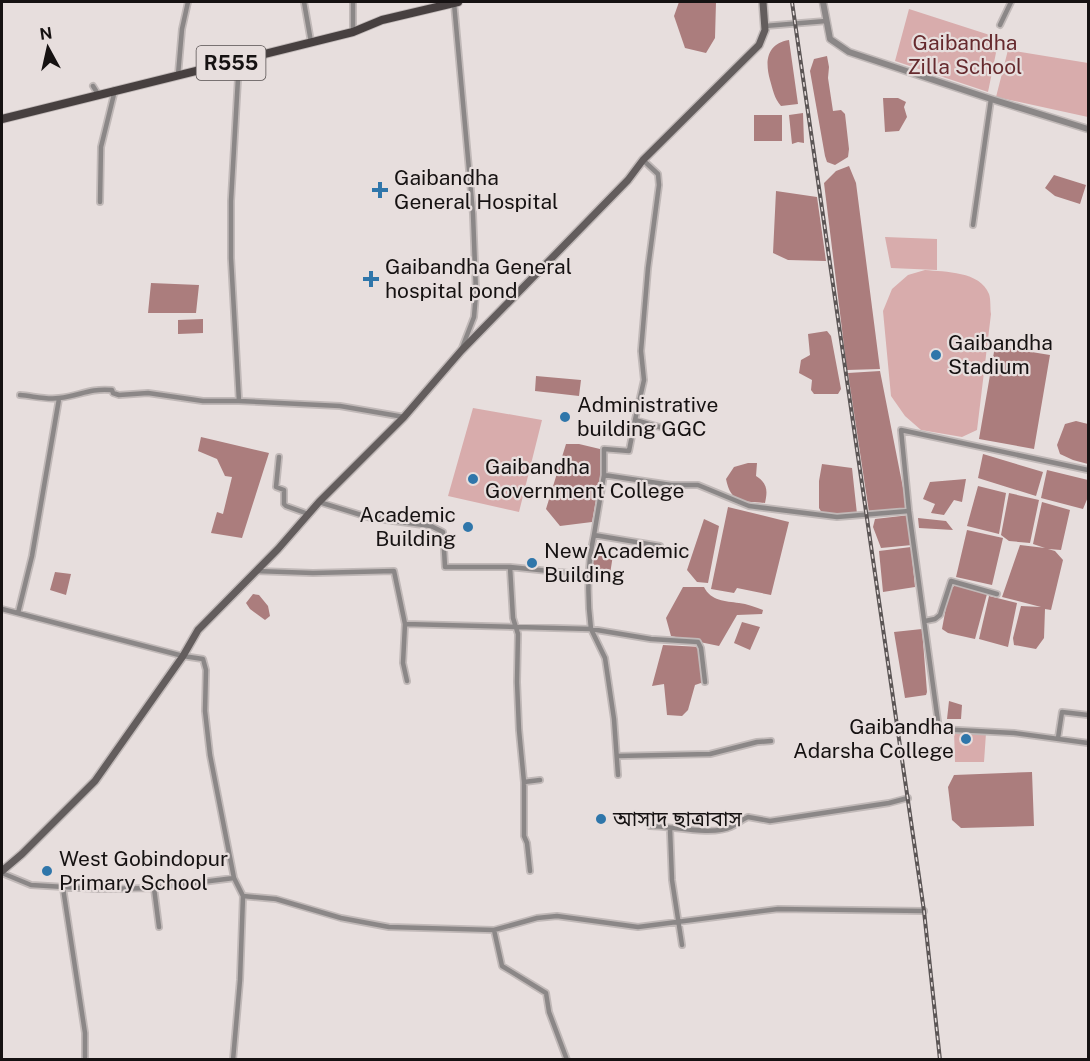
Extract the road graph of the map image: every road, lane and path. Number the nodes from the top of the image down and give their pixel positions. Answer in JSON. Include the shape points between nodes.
{"nodes":[{"id":1,"x":188,"y":2,"type":"edge"},
{"id":2,"x":304,"y":2,"type":"edge"},
{"id":3,"x":353,"y":2,"type":"edge"},
{"id":4,"x":456,"y":2,"type":"edge"},
{"id":5,"x":763,"y":2,"type":"edge"},
{"id":6,"x":823,"y":2,"type":"edge"},
{"id":7,"x":1011,"y":2,"type":"edge"},
{"id":8,"x":826,"y":21,"type":"junction"},
{"id":9,"x":1000,"y":25,"type":"dead end"},
{"id":10,"x":765,"y":26,"type":"junction"},
{"id":11,"x":353,"y":32,"type":"junction"},
{"id":12,"x":310,"y":42,"type":"junction"},
{"id":13,"x":239,"y":60,"type":"junction"},
{"id":14,"x":178,"y":75,"type":"junction"},
{"id":15,"x":93,"y":86,"type":"dead end"},
{"id":16,"x":115,"y":90,"type":"junction"},
{"id":17,"x":98,"y":94,"type":"junction"},
{"id":18,"x":991,"y":99,"type":"junction"},
{"id":19,"x":2,"y":119,"type":"edge"},
{"id":20,"x":1089,"y":129,"type":"edge"},
{"id":21,"x":643,"y":160,"type":"junction"},
{"id":22,"x":100,"y":202,"type":"dead end"},
{"id":23,"x":973,"y":225,"type":"dead end"},
{"id":24,"x":461,"y":351,"type":"junction"},
{"id":25,"x":20,"y":395,"type":"dead end"},
{"id":26,"x":59,"y":399,"type":"junction"},
{"id":27,"x":239,"y":401,"type":"junction"},
{"id":28,"x":404,"y":417,"type":"junction"},
{"id":29,"x":635,"y":420,"type":"junction"},
{"id":30,"x":663,"y":428,"type":"dead end"},
{"id":31,"x":279,"y":457,"type":"dead end"},
{"id":32,"x":1089,"y":470,"type":"edge"},
{"id":33,"x":604,"y":475,"type":"junction"},
{"id":34,"x":319,"y":502,"type":"junction"},
{"id":35,"x":909,"y":511,"type":"junction"},
{"id":36,"x":308,"y":514,"type":"junction"},
{"id":37,"x":594,"y":535,"type":"junction"},
{"id":38,"x":660,"y":546,"type":"dead end"},
{"id":39,"x":510,"y":567,"type":"junction"},
{"id":40,"x":256,"y":572,"type":"junction"},
{"id":41,"x":588,"y":575,"type":"junction"},
{"id":42,"x":997,"y":594,"type":"dead end"},
{"id":43,"x":2,"y":609,"type":"edge"},
{"id":44,"x":18,"y":613,"type":"junction"},
{"id":45,"x":925,"y":621,"type":"junction"},
{"id":46,"x":405,"y":624,"type":"junction"},
{"id":47,"x":516,"y":626,"type":"junction"},
{"id":48,"x":591,"y":629,"type":"junction"},
{"id":49,"x":183,"y":656,"type":"junction"},
{"id":50,"x":407,"y":681,"type":"dead end"},
{"id":51,"x":705,"y":682,"type":"dead end"},
{"id":52,"x":1089,"y":715,"type":"edge"},
{"id":53,"x":1058,"y":738,"type":"junction"},
{"id":54,"x":771,"y":741,"type":"dead end"},
{"id":55,"x":1089,"y":743,"type":"edge"},
{"id":56,"x":617,"y":756,"type":"junction"},
{"id":57,"x":618,"y":775,"type":"dead end"},
{"id":58,"x":540,"y":780,"type":"dead end"},
{"id":59,"x":524,"y":782,"type":"junction"},
{"id":60,"x":908,"y":798,"type":"dead end"},
{"id":61,"x":650,"y":826,"type":"dead end"},
{"id":62,"x":670,"y":829,"type":"junction"},
{"id":63,"x":530,"y":871,"type":"dead end"},
{"id":64,"x":2,"y":872,"type":"edge"},
{"id":65,"x":234,"y":878,"type":"junction"},
{"id":66,"x":63,"y":888,"type":"junction"},
{"id":67,"x":154,"y":888,"type":"junction"},
{"id":68,"x":243,"y":896,"type":"junction"},
{"id":69,"x":924,"y":910,"type":"dead end"},
{"id":70,"x":677,"y":921,"type":"junction"},
{"id":71,"x":159,"y":927,"type":"dead end"},
{"id":72,"x":494,"y":930,"type":"junction"},
{"id":73,"x":682,"y":945,"type":"dead end"},
{"id":74,"x":85,"y":1057,"type":"dead end"},
{"id":75,"x":233,"y":1059,"type":"edge"},
{"id":76,"x":567,"y":1059,"type":"edge"}],
"edges":[{"from":1,"to":14,"type":"street"},
{"from":2,"to":12,"type":"street"},
{"from":3,"to":11,"type":"street"},
{"from":4,"to":11,"type":"main road","number":"R555","via":[[382,20]]},
{"from":4,"to":24,"type":"street","via":[[476,293],[474,317]]},
{"from":5,"to":10,"type":"main road"},
{"from":6,"to":8,"type":"street"},
{"from":7,"to":9,"type":"street"},
{"from":8,"to":10,"type":"street"},
{"from":8,"to":18,"type":"street","via":[[830,39],[849,52]]},
{"from":10,"to":21,"type":"main road","via":[[759,45]]},
{"from":11,"to":12,"type":"main road","number":"R555"},
{"from":12,"to":13,"type":"main road","number":"R555"},
{"from":13,"to":14,"type":"main road","number":"R555"},
{"from":13,"to":27,"type":"street","via":[[231,201]]},
{"from":14,"to":16,"type":"main road","number":"R555"},
{"from":15,"to":17,"type":"street"},
{"from":16,"to":17,"type":"main road","number":"R555"},
{"from":16,"to":22,"type":"street","via":[[101,147]]},
{"from":17,"to":19,"type":"main road","number":"R555"},
{"from":18,"to":20,"type":"street"},
{"from":18,"to":23,"type":"street"},
{"from":21,"to":24,"type":"main road"},
{"from":21,"to":29,"type":"street","via":[[658,174],[658,185],[641,351],[644,380]]},
{"from":24,"to":28,"type":"main road"},
{"from":25,"to":26,"type":"street"},
{"from":26,"to":27,"type":"street","via":[[93,390],[112,390],[119,395],[148,393],[203,401]]},
{"from":26,"to":44,"type":"street","via":[[32,556]]},
{"from":27,"to":28,"type":"street","via":[[340,406]]},
{"from":28,"to":34,"type":"main road"},
{"from":29,"to":30,"type":"street"},
{"from":29,"to":33,"type":"street","via":[[629,452],[604,449]]},
{"from":31,"to":36,"type":"street","via":[[276,487],[284,490],[284,504]]},
{"from":32,"to":35,"type":"street","via":[[900,430]]},
{"from":33,"to":35,"type":"street","via":[[698,485],[749,506],[837,517]]},
{"from":33,"to":37,"type":"street"},
{"from":34,"to":36,"type":"main road"},
{"from":34,"to":39,"type":"street","via":[[371,518],[430,526],[443,532],[445,567]]},
{"from":35,"to":45,"type":"street"},
{"from":36,"to":40,"type":"main road"},
{"from":37,"to":38,"type":"street"},
{"from":37,"to":41,"type":"street"},
{"from":39,"to":41,"type":"street"},
{"from":39,"to":47,"type":"street"},
{"from":40,"to":46,"type":"street","via":[[394,571]]},
{"from":40,"to":49,"type":"main road","via":[[198,630]]},
{"from":41,"to":48,"type":"street"},
{"from":42,"to":45,"type":"street","via":[[951,581],[940,615]]},
{"from":43,"to":44,"type":"street"},
{"from":44,"to":49,"type":"street"},
{"from":45,"to":53,"type":"street","via":[[939,729]]},
{"from":46,"to":47,"type":"street"},
{"from":46,"to":50,"type":"street"},
{"from":47,"to":48,"type":"street"},
{"from":47,"to":59,"type":"street"},
{"from":48,"to":51,"type":"street","via":[[698,642]]},
{"from":48,"to":56,"type":"street","via":[[605,658]]},
{"from":49,"to":64,"type":"main road","via":[[95,781]]},
{"from":49,"to":65,"type":"street","via":[[203,659],[206,670],[210,755]]},
{"from":52,"to":53,"type":"street","via":[[1062,712]]},
{"from":53,"to":55,"type":"street"},
{"from":54,"to":56,"type":"street","via":[[710,754]]},
{"from":56,"to":57,"type":"street"},
{"from":58,"to":59,"type":"street"},
{"from":59,"to":63,"type":"street","via":[[524,836]]},
{"from":60,"to":62,"type":"street","via":[[770,821],[748,817],[732,827],[717,830]]},
{"from":61,"to":62,"type":"street"},
{"from":62,"to":70,"type":"street"},
{"from":64,"to":66,"type":"street","via":[[31,885]]},
{"from":65,"to":67,"type":"street"},
{"from":65,"to":68,"type":"street"},
{"from":66,"to":67,"type":"street"},
{"from":66,"to":74,"type":"street"},
{"from":67,"to":71,"type":"street"},
{"from":68,"to":72,"type":"street","via":[[276,899],[389,927]]},
{"from":68,"to":75,"type":"street"},
{"from":69,"to":70,"type":"street","via":[[778,909]]},
{"from":70,"to":72,"type":"street","via":[[638,927],[557,916]]},
{"from":70,"to":73,"type":"street"},
{"from":72,"to":76,"type":"street","via":[[502,966],[546,993]]}]}
